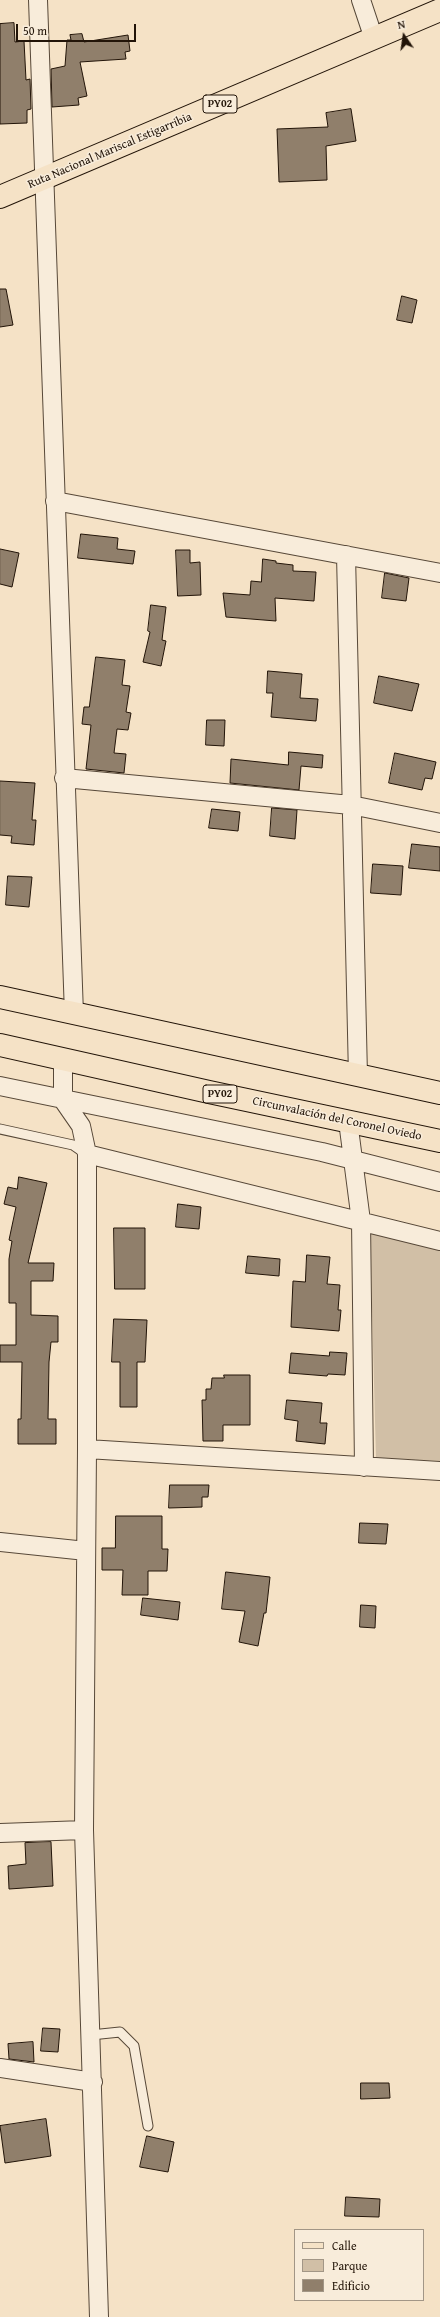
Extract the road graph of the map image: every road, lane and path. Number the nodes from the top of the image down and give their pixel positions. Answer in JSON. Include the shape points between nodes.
{"nodes":[{"id":1,"x":38,"y":0,"type":"edge"},
{"id":2,"x":362,"y":0,"type":"edge"},
{"id":3,"x":440,"y":10,"type":"edge"},
{"id":4,"x":374,"y":39,"type":"junction"},
{"id":5,"x":43,"y":179,"type":"junction"},
{"id":6,"x":0,"y":197,"type":"edge"},
{"id":7,"x":55,"y":501,"type":"junction"},
{"id":8,"x":346,"y":555,"type":"junction"},
{"id":9,"x":440,"y":573,"type":"edge"},
{"id":10,"x":64,"y":778,"type":"junction"},
{"id":11,"x":351,"y":805,"type":"junction"},
{"id":12,"x":440,"y":823,"type":"edge"},
{"id":13,"x":0,"y":997,"type":"edge"},
{"id":14,"x":74,"y":1014,"type":"junction"},
{"id":15,"x":0,"y":1045,"type":"edge"},
{"id":16,"x":63,"y":1058,"type":"junction"},
{"id":17,"x":358,"y":1076,"type":"junction"},
{"id":18,"x":0,"y":1086,"type":"edge"},
{"id":19,"x":440,"y":1093,"type":"edge"},
{"id":20,"x":63,"y":1100,"type":"junction"},
{"id":21,"x":348,"y":1121,"type":"junction"},
{"id":22,"x":0,"y":1129,"type":"edge"},
{"id":23,"x":440,"y":1141,"type":"edge"},
{"id":24,"x":87,"y":1154,"type":"junction"},
{"id":25,"x":353,"y":1160,"type":"junction"},
{"id":26,"x":440,"y":1182,"type":"edge"},
{"id":27,"x":361,"y":1221,"type":"junction"},
{"id":28,"x":440,"y":1241,"type":"edge"},
{"id":29,"x":87,"y":1449,"type":"junction"},
{"id":30,"x":364,"y":1466,"type":"junction"},
{"id":31,"x":440,"y":1471,"type":"edge"},
{"id":32,"x":0,"y":1542,"type":"edge"},
{"id":33,"x":86,"y":1551,"type":"junction"},
{"id":34,"x":84,"y":1830,"type":"junction"},
{"id":35,"x":0,"y":1833,"type":"edge"},
{"id":36,"x":91,"y":2035,"type":"junction"},
{"id":37,"x":0,"y":2068,"type":"edge"},
{"id":38,"x":93,"y":2082,"type":"junction"},
{"id":39,"x":148,"y":2126,"type":"dead end"},
{"id":40,"x":99,"y":2317,"type":"edge"}],
"edges":[{"from":1,"to":5,"type":"street"},
{"from":2,"to":4,"type":"street"},
{"from":3,"to":4,"type":"main road","name":"Ruta Nacional Mariscal Estigarribia","number":"PY02"},
{"from":4,"to":5,"type":"main road","name":"Ruta Nacional Mariscal Estigarribia","number":"PY02"},
{"from":5,"to":6,"type":"main road","name":"Ruta Nacional Mariscal Estigarribia","number":"PY02"},
{"from":5,"to":7,"type":"street"},
{"from":7,"to":8,"type":"street"},
{"from":7,"to":10,"type":"street"},
{"from":8,"to":9,"type":"street"},
{"from":8,"to":11,"type":"street"},
{"from":10,"to":11,"type":"street"},
{"from":10,"to":14,"type":"street"},
{"from":11,"to":12,"type":"street"},
{"from":11,"to":17,"type":"street"},
{"from":13,"to":14,"type":"main road"},
{"from":14,"to":17,"type":"main road"},
{"from":15,"to":16,"type":"main road","name":"Circunvalación del Coronel Oviedo","number":"PY02"},
{"from":16,"to":20,"type":"street"},
{"from":16,"to":21,"type":"main road","name":"Circunvalación del Coronel Oviedo","number":"PY02"},
{"from":17,"to":19,"type":"main road"},
{"from":18,"to":20,"type":"street"},
{"from":20,"to":24,"type":"street","via":[[81,1126]]},
{"from":20,"to":25,"type":"street"},
{"from":21,"to":23,"type":"main road","name":"Circunvalación del Coronel Oviedo","number":"PY02"},
{"from":21,"to":25,"type":"street"},
{"from":22,"to":24,"type":"lane","via":[[74,1145]]},
{"from":24,"to":27,"type":"street"},
{"from":24,"to":29,"type":"street"},
{"from":25,"to":26,"type":"street"},
{"from":25,"to":27,"type":"street"},
{"from":27,"to":28,"type":"street"},
{"from":27,"to":30,"type":"street"},
{"from":29,"to":30,"type":"street"},
{"from":29,"to":33,"type":"street"},
{"from":30,"to":31,"type":"street"},
{"from":32,"to":33,"type":"street"},
{"from":33,"to":34,"type":"street"},
{"from":34,"to":35,"type":"street"},
{"from":34,"to":36,"type":"street"},
{"from":36,"to":38,"type":"street"},
{"from":36,"to":39,"type":"lane","via":[[120,2032],[134,2046]]},
{"from":37,"to":38,"type":"street"},
{"from":38,"to":40,"type":"street"}]}
